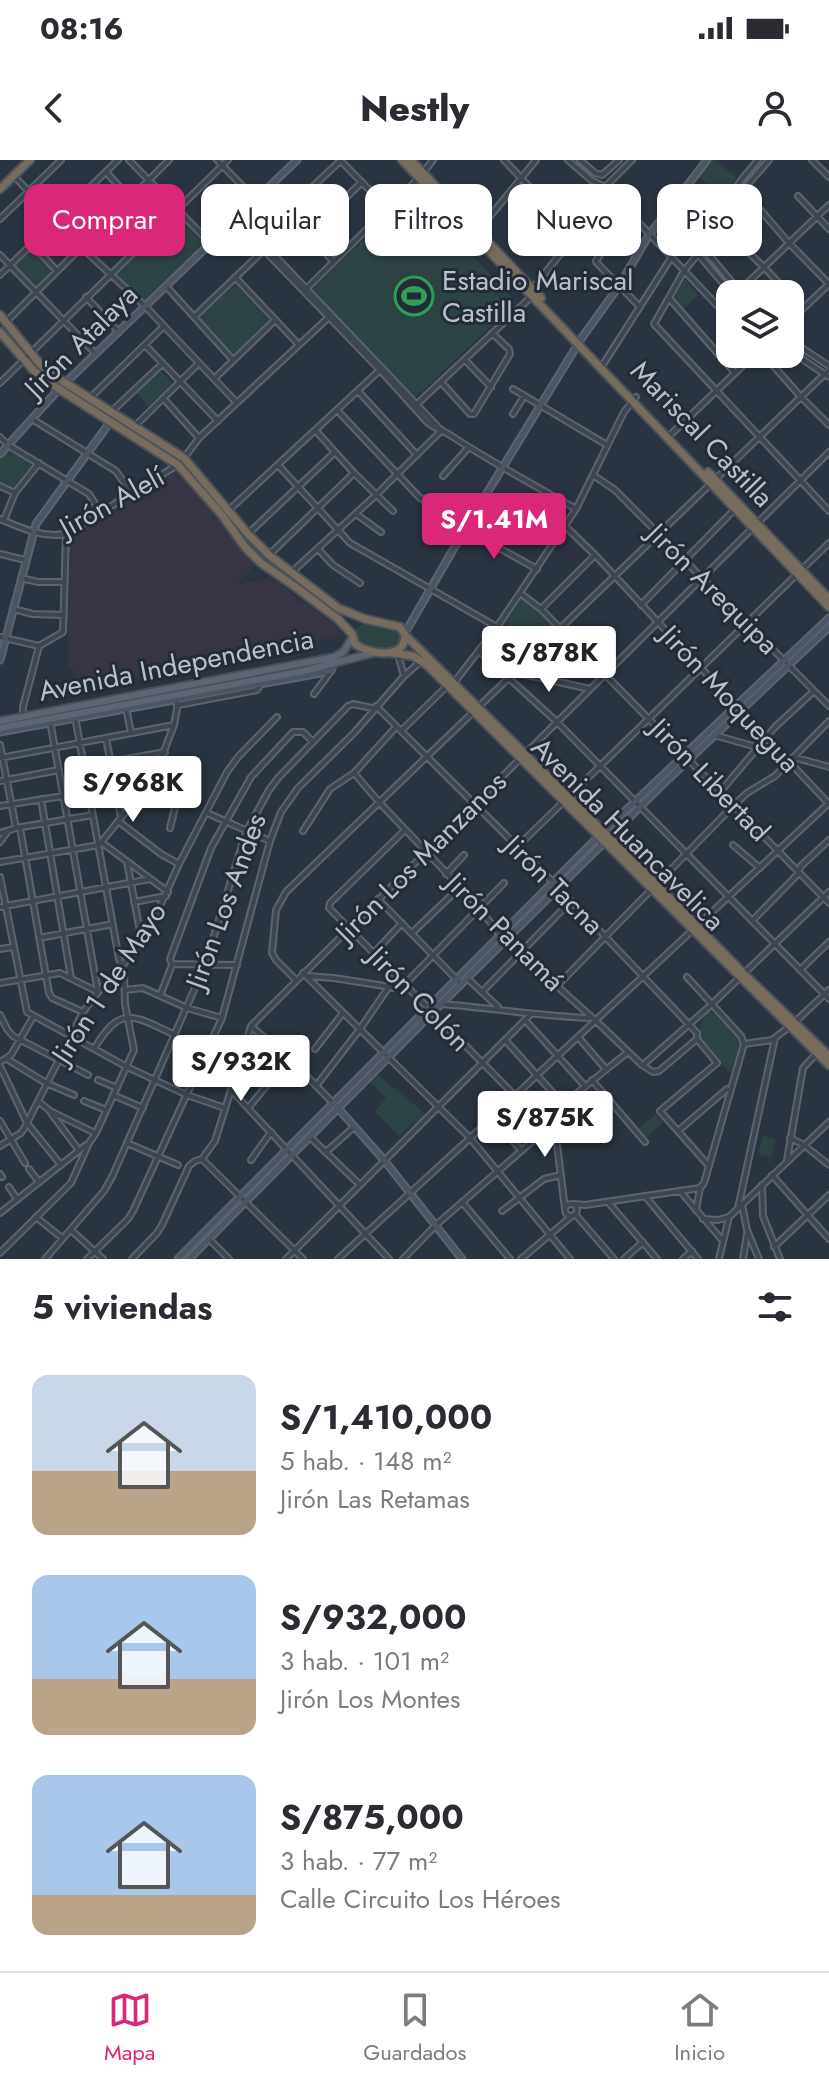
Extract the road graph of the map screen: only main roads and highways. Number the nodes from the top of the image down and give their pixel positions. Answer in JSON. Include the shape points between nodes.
{"nodes":[{"id":1,"x":30,"y":160,"type":"edge"},
{"id":2,"x":402,"y":160,"type":"edge"},
{"id":3,"x":411,"y":160,"type":"edge"},
{"id":4,"x":421,"y":175,"type":"junction"},
{"id":5,"x":0,"y":189,"type":"edge"},
{"id":6,"x":532,"y":292,"type":"junction"},
{"id":7,"x":3,"y":319,"type":"edge"},
{"id":8,"x":0,"y":332,"type":"edge"},
{"id":9,"x":579,"y":341,"type":"junction"},
{"id":10,"x":63,"y":386,"type":"junction"},
{"id":11,"x":634,"y":398,"type":"junction"},
{"id":12,"x":181,"y":461,"type":"junction"},
{"id":13,"x":713,"y":481,"type":"junction"},
{"id":14,"x":226,"y":513,"type":"junction"},
{"id":15,"x":756,"y":526,"type":"junction"},
{"id":16,"x":800,"y":572,"type":"junction"},
{"id":17,"x":303,"y":587,"type":"junction"},
{"id":18,"x":829,"y":599,"type":"edge"},
{"id":19,"x":829,"y":607,"type":"edge"},
{"id":20,"x":365,"y":619,"type":"junction"},
{"id":21,"x":405,"y":634,"type":"junction"},
{"id":22,"x":352,"y":636,"type":"junction"},
{"id":23,"x":373,"y":653,"type":"junction"},
{"id":24,"x":386,"y":653,"type":"junction"},
{"id":25,"x":424,"y":659,"type":"junction"},
{"id":26,"x":176,"y":697,"type":"junction"},
{"id":27,"x":125,"y":704,"type":"junction"},
{"id":28,"x":0,"y":721,"type":"edge"},
{"id":29,"x":0,"y":730,"type":"edge"},
{"id":30,"x":793,"y":1024,"type":"junction"},
{"id":31,"x":829,"y":1056,"type":"edge"},
{"id":32,"x":829,"y":1065,"type":"edge"}],
"edges":[{"from":1,"to":5,"type":"highway"},
{"from":2,"to":4,"type":"highway"},
{"from":3,"to":4,"type":"highway"},
{"from":4,"to":6,"type":"highway"},
{"from":4,"to":6,"type":"highway"},
{"from":6,"to":9,"type":"highway"},
{"from":7,"to":10,"type":"highway"},
{"from":8,"to":10,"type":"highway","via":[[45,380]]},
{"from":9,"to":11,"type":"highway","name":"Mariscal Castilla"},
{"from":9,"to":11,"type":"highway","name":"Mariscal Castilla"},
{"from":10,"to":12,"type":"highway"},
{"from":10,"to":12,"type":"highway","via":[[135,426]]},
{"from":11,"to":13,"type":"highway","name":"Mariscal Castilla"},
{"from":12,"to":14,"type":"highway"},
{"from":13,"to":15,"type":"highway","name":"Mariscal Castilla"},
{"from":13,"to":15,"type":"highway","name":"Mariscal Castilla"},
{"from":14,"to":17,"type":"highway"},
{"from":14,"to":17,"type":"highway","via":[[261,563]]},
{"from":15,"to":16,"type":"highway","name":"Mariscal Castilla"},
{"from":16,"to":18,"type":"highway","name":"Mariscal Castilla"},
{"from":16,"to":19,"type":"highway","name":"Mariscal Castilla"},
{"from":17,"to":20,"type":"highway"},
{"from":17,"to":22,"type":"highway"},
{"from":20,"to":21,"type":"highway","via":[[397,626]]},
{"from":20,"to":22,"type":"highway","via":[[356,624]]},
{"from":21,"to":24,"type":"highway","via":[[402,647]]},
{"from":21,"to":25,"type":"highway","name":"Avenida Huancavelica"},
{"from":22,"to":23,"type":"highway","via":[[359,647]]},
{"from":22,"to":26,"type":"main road","name":"Avenida Independencia","via":[[335,657]]},
{"from":23,"to":24,"type":"highway"},
{"from":23,"to":26,"type":"main road","name":"Avenida Independencia"},
{"from":24,"to":25,"type":"highway","name":"Avenida Huancavelica"},
{"from":25,"to":30,"type":"highway","name":"Avenida Huancavelica"},
{"from":26,"to":27,"type":"main road","name":"Avenida Independencia"},
{"from":27,"to":28,"type":"main road","name":"Avenida Independencia"},
{"from":27,"to":29,"type":"main road","name":"Avenida Independencia"},
{"from":30,"to":31,"type":"highway","name":"Avenida Huancavelica"},
{"from":30,"to":32,"type":"highway","name":"Avenida Huancavelica"}]}
